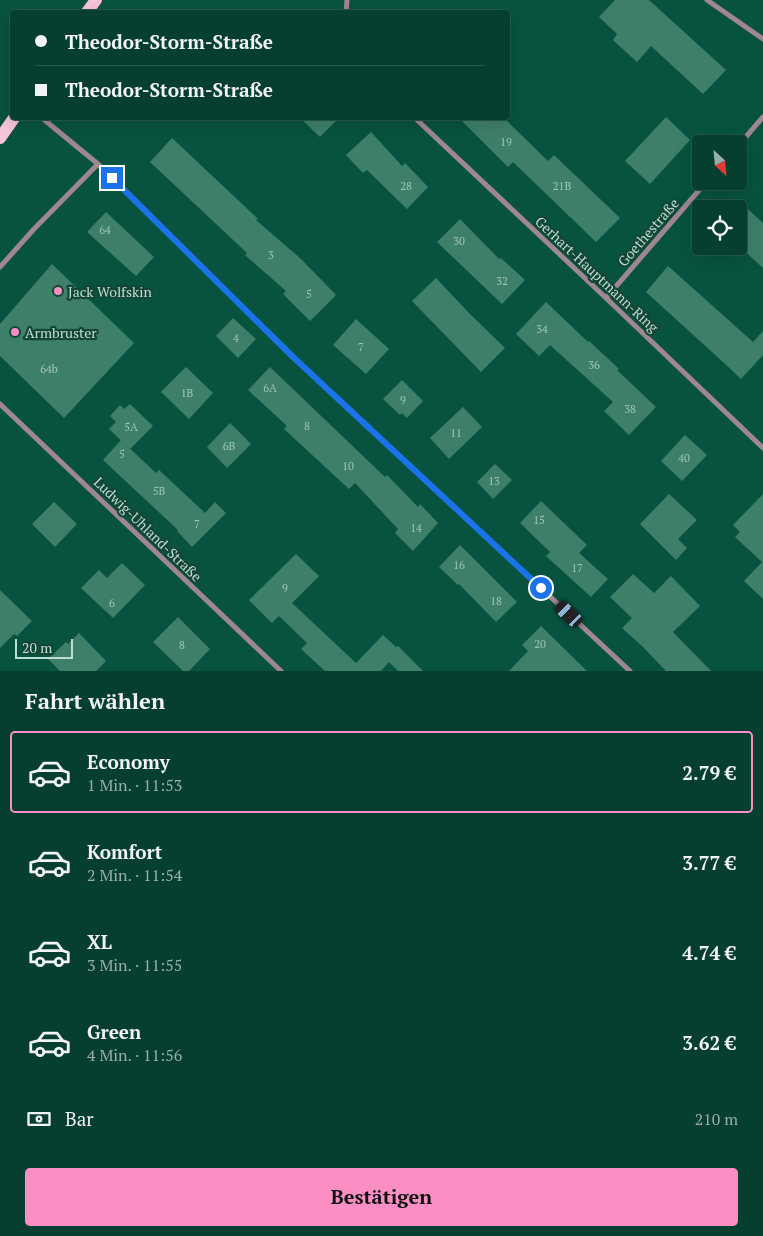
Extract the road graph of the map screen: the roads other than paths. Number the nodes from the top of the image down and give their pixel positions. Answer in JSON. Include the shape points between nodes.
{"nodes":[{"id":1,"x":707,"y":0,"type":"edge"},
{"id":2,"x":763,"y":39,"type":"edge"},
{"id":3,"x":763,"y":117,"type":"edge"},
{"id":4,"x":13,"y":120,"type":"edge"},
{"id":5,"x":44,"y":120,"type":"edge"},
{"id":6,"x":416,"y":120,"type":"edge"},
{"id":7,"x":748,"y":135,"type":"edge"},
{"id":8,"x":0,"y":138,"type":"edge"},
{"id":9,"x":98,"y":164,"type":"junction"},
{"id":10,"x":700,"y":190,"type":"edge"},
{"id":11,"x":0,"y":267,"type":"edge"},
{"id":12,"x":606,"y":298,"type":"junction"},
{"id":13,"x":0,"y":404,"type":"edge"},
{"id":14,"x":763,"y":448,"type":"edge"},
{"id":15,"x":281,"y":671,"type":"edge"},
{"id":16,"x":630,"y":671,"type":"edge"}],
"edges":[{"from":1,"to":2,"type":"street"},
{"from":3,"to":7,"type":"street"},
{"from":4,"to":8,"type":"main road"},
{"from":5,"to":9,"type":"street"},
{"from":6,"to":12,"type":"street","name":"Gerhart-Hauptmann-Ring"},
{"from":9,"to":11,"type":"street"},
{"from":9,"to":16,"type":"street","via":[[293,357]]},
{"from":10,"to":12,"type":"street","name":"Goethestraße"},
{"from":12,"to":14,"type":"street","name":"Gerhart-Hauptmann-Ring"},
{"from":13,"to":15,"type":"street","name":"Ludwig-Uhland-Straße"}]}
